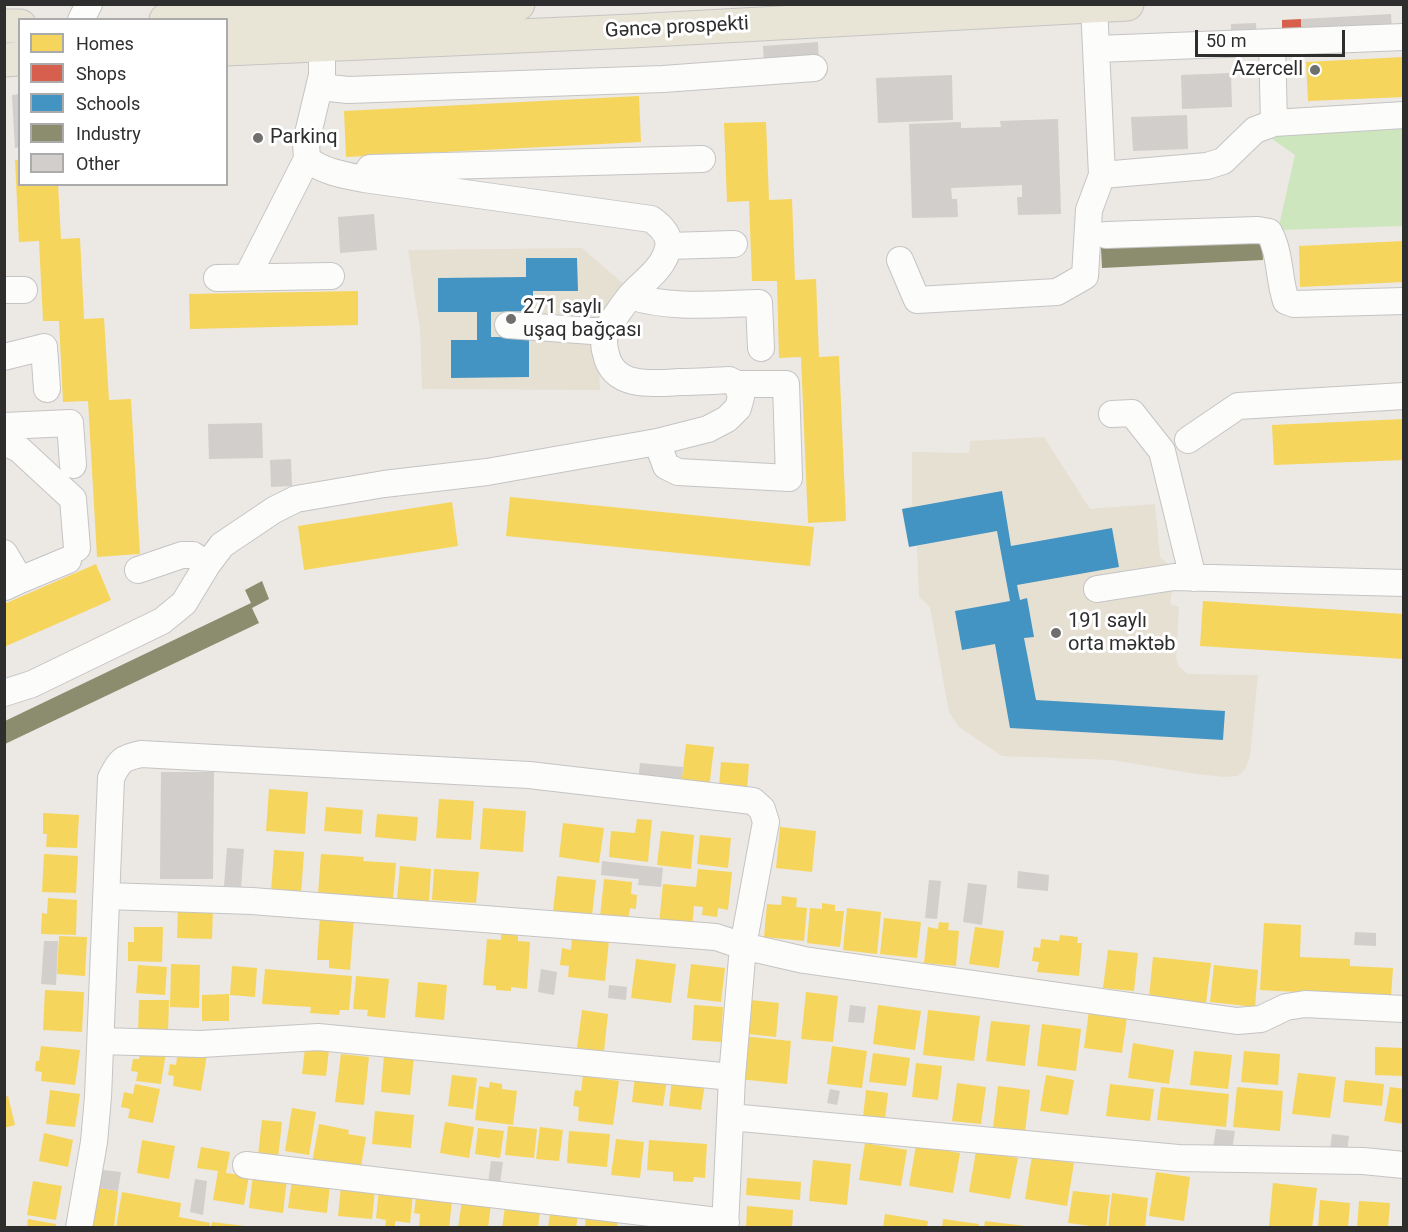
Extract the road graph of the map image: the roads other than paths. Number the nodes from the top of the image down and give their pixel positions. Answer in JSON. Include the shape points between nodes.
{"nodes":[{"id":1,"x":89,"y":4,"type":"edge"},
{"id":2,"x":518,"y":4,"type":"edge"},
{"id":3,"x":1127,"y":4,"type":"edge"},
{"id":4,"x":1094,"y":6,"type":"junction"},
{"id":5,"x":333,"y":13,"type":"edge"},
{"id":6,"x":82,"y":18,"type":"edge"},
{"id":7,"x":214,"y":18,"type":"edge"},
{"id":8,"x":632,"y":18,"type":"edge"},
{"id":9,"x":1404,"y":37,"type":"edge"},
{"id":10,"x":1272,"y":43,"type":"junction"},
{"id":11,"x":228,"y":48,"type":"edge"},
{"id":12,"x":1097,"y":49,"type":"junction"},
{"id":13,"x":814,"y":68,"type":"dead end"},
{"id":14,"x":320,"y":87,"type":"junction"},
{"id":15,"x":1404,"y":115,"type":"edge"},
{"id":16,"x":1274,"y":123,"type":"junction"},
{"id":17,"x":307,"y":159,"type":"junction"},
{"id":18,"x":702,"y":159,"type":"dead end"},
{"id":19,"x":1102,"y":175,"type":"junction"},
{"id":20,"x":364,"y":179,"type":"junction"},
{"id":21,"x":1106,"y":236,"type":"dead end"},
{"id":22,"x":734,"y":244,"type":"dead end"},
{"id":23,"x":669,"y":246,"type":"junction"},
{"id":24,"x":900,"y":260,"type":"dead end"},
{"id":25,"x":331,"y":276,"type":"dead end"},
{"id":26,"x":247,"y":277,"type":"junction"},
{"id":27,"x":217,"y":278,"type":"dead end"},
{"id":28,"x":630,"y":296,"type":"junction"},
{"id":29,"x":1404,"y":301,"type":"edge"},
{"id":30,"x":508,"y":325,"type":"dead end"},
{"id":31,"x":606,"y":332,"type":"junction"},
{"id":32,"x":761,"y":348,"type":"dead end"},
{"id":33,"x":4,"y":357,"type":"edge"},
{"id":34,"x":737,"y":384,"type":"junction"},
{"id":35,"x":47,"y":389,"type":"dead end"},
{"id":36,"x":1404,"y":396,"type":"edge"},
{"id":37,"x":1112,"y":414,"type":"dead end"},
{"id":38,"x":4,"y":426,"type":"edge"},
{"id":39,"x":1188,"y":440,"type":"dead end"},
{"id":40,"x":4,"y":442,"type":"edge"},
{"id":41,"x":657,"y":442,"type":"junction"},
{"id":42,"x":73,"y":465,"type":"dead end"},
{"id":43,"x":4,"y":553,"type":"edge"},
{"id":44,"x":207,"y":565,"type":"junction"},
{"id":45,"x":138,"y":570,"type":"dead end"},
{"id":46,"x":1193,"y":578,"type":"junction"},
{"id":47,"x":1404,"y":583,"type":"edge"},
{"id":48,"x":12,"y":584,"type":"edge"},
{"id":49,"x":1097,"y":589,"type":"dead end"},
{"id":50,"x":4,"y":693,"type":"edge"},
{"id":51,"x":107,"y":896,"type":"junction"},
{"id":52,"x":743,"y":946,"type":"junction"},
{"id":53,"x":1404,"y":1009,"type":"edge"},
{"id":54,"x":101,"y":1041,"type":"junction"},
{"id":55,"x":732,"y":1077,"type":"junction"},
{"id":56,"x":730,"y":1117,"type":"junction"},
{"id":57,"x":246,"y":1165,"type":"dead end"},
{"id":58,"x":1404,"y":1165,"type":"edge"},
{"id":59,"x":725,"y":1225,"type":"edge"},
{"id":60,"x":79,"y":1227,"type":"edge"}],
"edges":[{"from":1,"to":6,"type":"street"},
{"from":2,"to":5,"type":"main road","name":"Gəncə prospekti"},
{"from":3,"to":4,"type":"main road","name":"Gəncə prospekti"},
{"from":4,"to":8,"type":"main road","name":"Gəncə prospekti","via":[[904,15]]},
{"from":4,"to":12,"type":"street"},
{"from":5,"to":7,"type":"main road","name":"Gəncə prospekti"},
{"from":5,"to":8,"type":"main road","name":"Gəncə prospekti"},
{"from":5,"to":11,"type":"main road","name":"Gəncə prospekti"},
{"from":5,"to":14,"type":"street"},
{"from":9,"to":10,"type":"street"},
{"from":10,"to":12,"type":"street"},
{"from":10,"to":16,"type":"street"},
{"from":12,"to":19,"type":"street"},
{"from":13,"to":14,"type":"street","via":[[663,79],[348,90]]},
{"from":14,"to":17,"type":"street","via":[[306,142]]},
{"from":15,"to":16,"type":"street"},
{"from":16,"to":19,"type":"street","via":[[1255,130],[1223,161],[1206,166]]},
{"from":17,"to":20,"type":"street","via":[[330,172]]},
{"from":17,"to":26,"type":"street"},
{"from":18,"to":20,"type":"street","via":[[370,168]]},
{"from":19,"to":24,"type":"street","via":[[1089,210],[1084,276],[1057,292],[917,300]]},
{"from":20,"to":23,"type":"street","via":[[651,219],[662,227]]},
{"from":21,"to":29,"type":"street","via":[[1269,232],[1276,245],[1286,301]]},
{"from":22,"to":23,"type":"street"},
{"from":23,"to":28,"type":"street","via":[[660,266]]},
{"from":25,"to":26,"type":"street"},
{"from":26,"to":27,"type":"street"},
{"from":28,"to":31,"type":"street"},
{"from":28,"to":32,"type":"street","via":[[677,305],[759,303]]},
{"from":30,"to":31,"type":"street"},
{"from":31,"to":34,"type":"street","via":[[608,364],[630,381],[648,384],[729,380]]},
{"from":33,"to":35,"type":"street","via":[[44,347]]},
{"from":34,"to":41,"type":"street","via":[[741,397],[738,408],[727,419],[708,429]]},
{"from":34,"to":41,"type":"street","via":[[786,384],[789,478],[678,472],[666,466]]},
{"from":36,"to":39,"type":"street","via":[[1238,406]]},
{"from":37,"to":46,"type":"street","via":[[1132,413],[1162,451]]},
{"from":38,"to":42,"type":"street","via":[[70,423]]},
{"from":40,"to":48,"type":"street","via":[[19,449],[73,499],[73,554]]},
{"from":41,"to":44,"type":"street","via":[[487,472],[296,499],[240,531],[222,545]]},
{"from":43,"to":48,"type":"street"},
{"from":44,"to":45,"type":"street","via":[[193,555],[182,555]]},
{"from":44,"to":50,"type":"street","via":[[184,603],[162,621],[42,679]]},
{"from":46,"to":47,"type":"street"},
{"from":46,"to":49,"type":"street","via":[[1174,577]]},
{"from":51,"to":52,"type":"street","via":[[252,901],[692,935],[716,937]]},
{"from":51,"to":52,"type":"street","via":[[111,778],[125,757],[141,754],[529,776],[753,801],[762,809],[766,822]]},
{"from":51,"to":54,"type":"street"},
{"from":52,"to":53,"type":"street","via":[[804,960],[1237,1021],[1261,1019],[1286,1007],[1305,1004]]},
{"from":52,"to":55,"type":"street"},
{"from":54,"to":55,"type":"street","via":[[201,1044],[318,1037]]},
{"from":54,"to":60,"type":"street","via":[[94,1142]]},
{"from":55,"to":56,"type":"street"},
{"from":56,"to":58,"type":"street","via":[[1178,1158]]},
{"from":56,"to":59,"type":"street"},
{"from":57,"to":59,"type":"street"}]}
